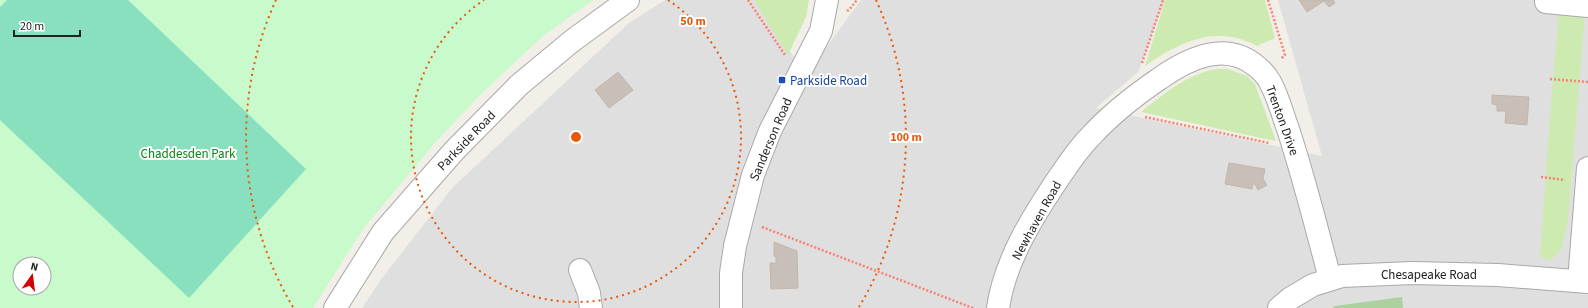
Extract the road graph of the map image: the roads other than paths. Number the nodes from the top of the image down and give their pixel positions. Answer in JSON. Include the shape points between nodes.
{"nodes":[{"id":1,"x":628,"y":0,"type":"edge"},
{"id":2,"x":827,"y":0,"type":"edge"},
{"id":3,"x":1546,"y":2,"type":"dead end"},
{"id":4,"x":1588,"y":6,"type":"edge"},
{"id":5,"x":1088,"y":138,"type":"joint"},
{"id":6,"x":1588,"y":168,"type":"edge"},
{"id":7,"x":1586,"y":224,"type":"edge"},
{"id":8,"x":580,"y":270,"type":"dead end"},
{"id":9,"x":1330,"y":279,"type":"junction"},
{"id":10,"x":1583,"y":281,"type":"edge"},
{"id":11,"x":335,"y":308,"type":"edge"},
{"id":12,"x":591,"y":308,"type":"edge"},
{"id":13,"x":731,"y":308,"type":"edge"},
{"id":14,"x":998,"y":308,"type":"edge"},
{"id":15,"x":1279,"y":308,"type":"edge"}],
"edges":[{"from":1,"to":11,"type":"street","name":"Parkside Road","via":[[572,41],[519,85],[454,151],[383,232]]},
{"from":2,"to":13,"type":"street","name":"Sanderson Road","via":[[821,31],[757,162],[735,246],[731,273]]},
{"from":3,"to":4,"type":"street"},
{"from":5,"to":9,"type":"street","name":"Trenton Drive","via":[[1136,95],[1194,58],[1220,53],[1238,56],[1254,64],[1271,83],[1294,148]]},
{"from":5,"to":14,"type":"street","name":"Newhaven Road","via":[[1070,160],[1029,226],[1004,282]]},
{"from":6,"to":7,"type":"street"},
{"from":7,"to":10,"type":"street"},
{"from":8,"to":12,"type":"street","via":[[589,293]]},
{"from":9,"to":10,"type":"street","name":"Chesapeake Road","via":[[1412,273],[1498,275]]},
{"from":9,"to":15,"type":"street","name":"Chesapeake Road","via":[[1298,293]]}]}
